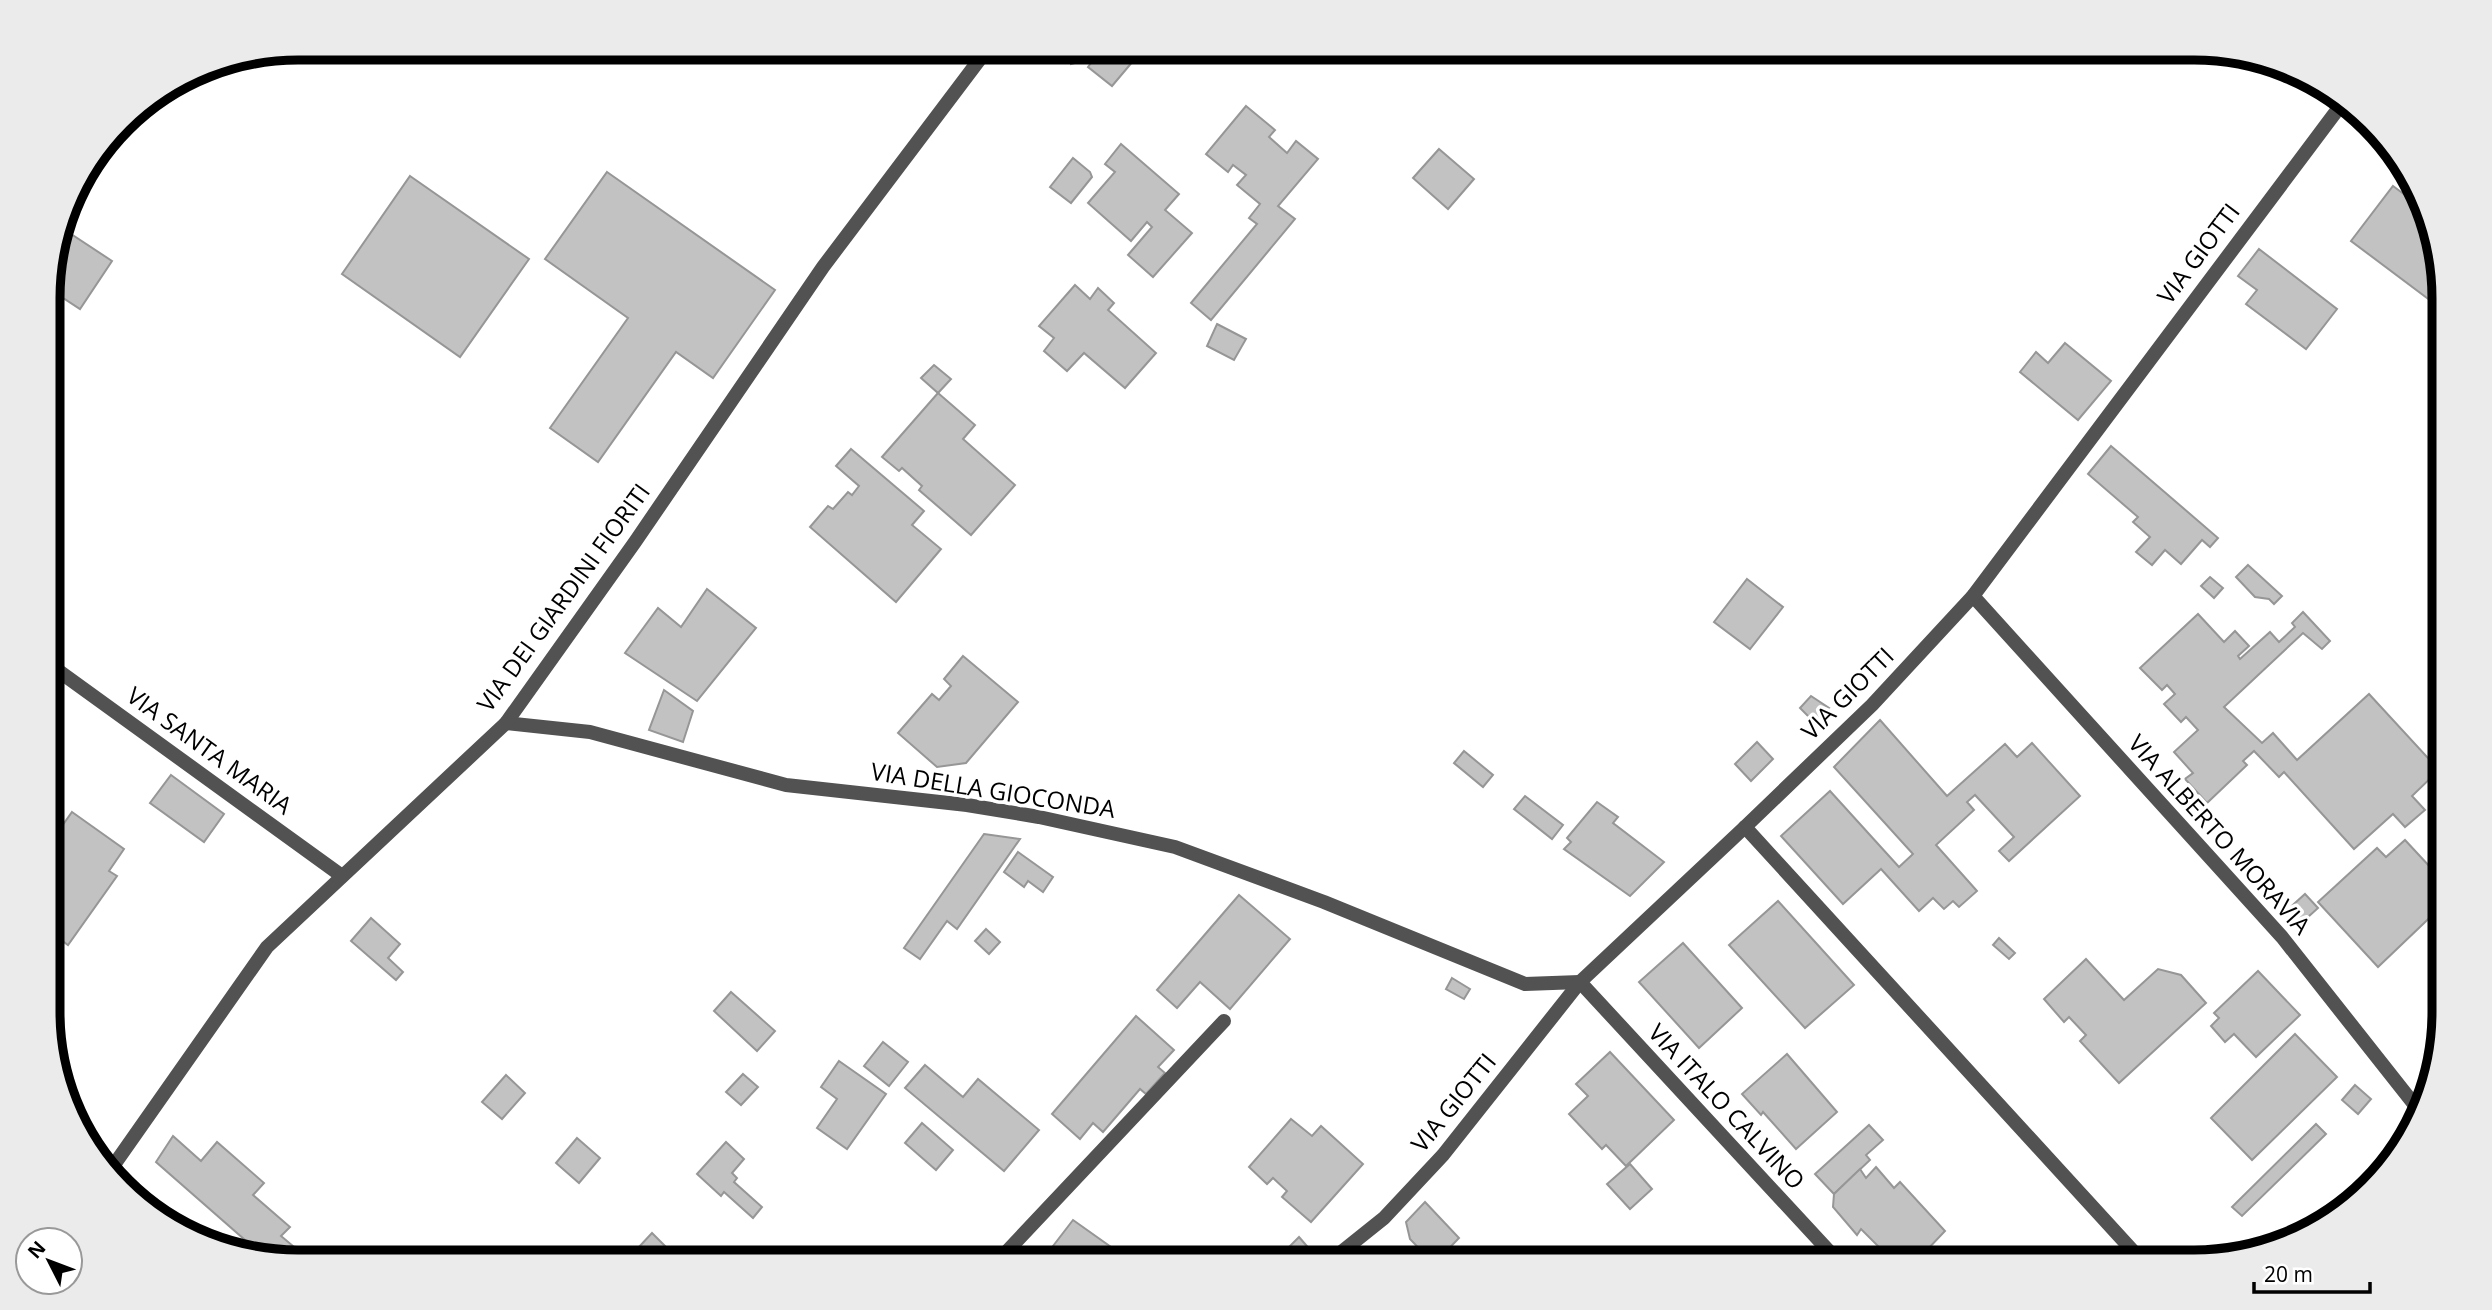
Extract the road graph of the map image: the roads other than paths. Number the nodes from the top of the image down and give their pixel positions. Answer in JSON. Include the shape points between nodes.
{"nodes":[{"id":1,"x":979,"y":60,"type":"edge"},
{"id":2,"x":2338,"y":109,"type":"edge"},
{"id":3,"x":1973,"y":596,"type":"junction"},
{"id":4,"x":60,"y":672,"type":"edge"},
{"id":5,"x":506,"y":723,"type":"junction"},
{"id":6,"x":1745,"y":827,"type":"junction"},
{"id":7,"x":342,"y":876,"type":"junction"},
{"id":8,"x":1580,"y":982,"type":"junction"},
{"id":9,"x":1224,"y":1020,"type":"dead end"},
{"id":10,"x":2414,"y":1104,"type":"edge"},
{"id":11,"x":114,"y":1163,"type":"edge"},
{"id":12,"x":1008,"y":1250,"type":"edge"},
{"id":13,"x":1344,"y":1250,"type":"edge"},
{"id":14,"x":1828,"y":1250,"type":"edge"},
{"id":15,"x":2132,"y":1250,"type":"edge"}],
"edges":[{"from":1,"to":5,"type":"street","name":"VIA DEI GIARDINI FIORITI","via":[[823,267]]},
{"from":2,"to":3,"type":"street","name":"VIA GIOTTI"},
{"from":3,"to":6,"type":"street","name":"VIA GIOTTI","via":[[1872,705]]},
{"from":3,"to":10,"type":"street","name":"VIA ALBERTO MORAVIA","via":[[2282,937]]},
{"from":4,"to":7,"type":"street","name":"VIA SANTA MARIA"},
{"from":5,"to":7,"type":"street","name":"VIA DEI GIARDINI FIORITI"},
{"from":5,"to":8,"type":"street","name":"VIA DELLA GIOCONDA","via":[[590,732],[786,785],[967,805],[1175,846],[1525,984]]},
{"from":6,"to":8,"type":"street","name":"VIA GIOTTI"},
{"from":6,"to":15,"type":"street"},
{"from":7,"to":11,"type":"street","name":"VIA DEI GIARDINI FIORITI","via":[[267,947]]},
{"from":8,"to":13,"type":"street","name":"VIA GIOTTI","via":[[1443,1155],[1384,1218]]},
{"from":8,"to":14,"type":"street","name":"VIA ITALO CALVINO"},
{"from":9,"to":12,"type":"street"}]}
